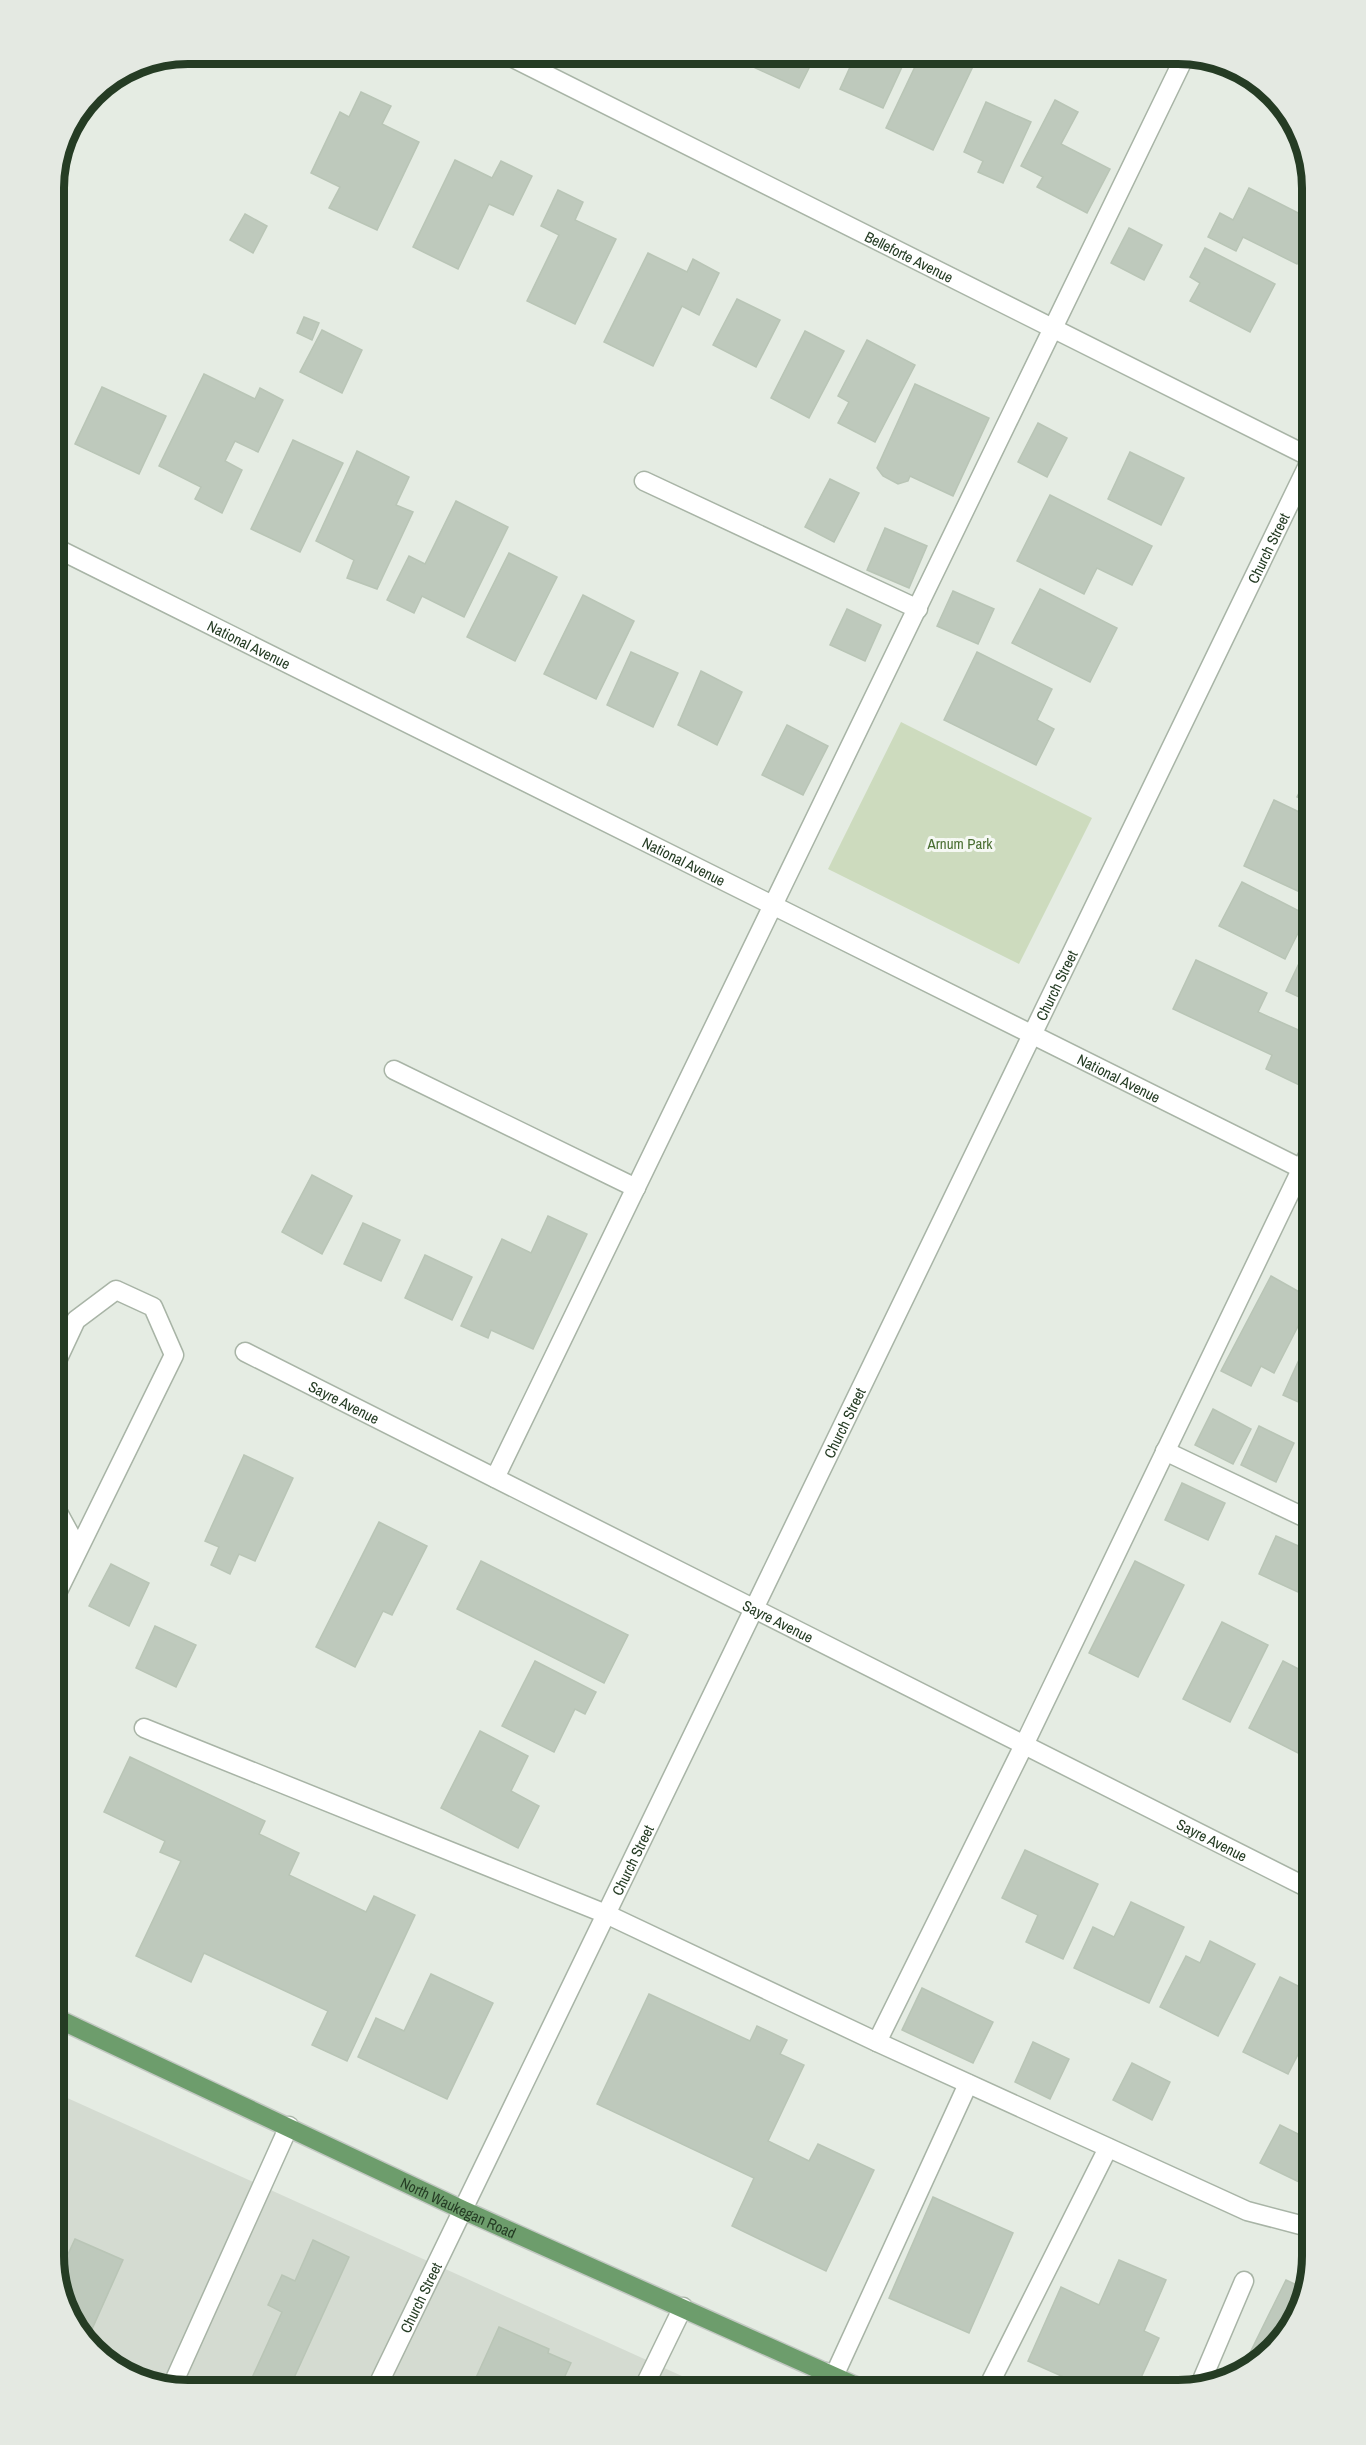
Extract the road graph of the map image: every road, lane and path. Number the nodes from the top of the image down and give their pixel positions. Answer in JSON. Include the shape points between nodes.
{"nodes":[{"id":1,"x":526,"y":64,"type":"edge"},
{"id":2,"x":1181,"y":65,"type":"edge"},
{"id":3,"x":1053,"y":328,"type":"junction"},
{"id":4,"x":1302,"y":452,"type":"edge"},
{"id":5,"x":1302,"y":478,"type":"edge"},
{"id":6,"x":644,"y":481,"type":"dead end"},
{"id":7,"x":65,"y":553,"type":"edge"},
{"id":8,"x":918,"y":609,"type":"junction"},
{"id":9,"x":773,"y":905,"type":"junction"},
{"id":10,"x":1032,"y":1034,"type":"junction"},
{"id":11,"x":394,"y":1070,"type":"dead end"},
{"id":12,"x":1302,"y":1169,"type":"edge"},
{"id":13,"x":1302,"y":1181,"type":"edge"},
{"id":14,"x":636,"y":1188,"type":"junction"},
{"id":15,"x":64,"y":1345,"type":"edge"},
{"id":16,"x":245,"y":1352,"type":"dead end"},
{"id":17,"x":1166,"y":1451,"type":"junction"},
{"id":18,"x":495,"y":1478,"type":"junction"},
{"id":19,"x":1302,"y":1516,"type":"edge"},
{"id":20,"x":64,"y":1524,"type":"edge"},
{"id":21,"x":78,"y":1549,"type":"junction"},
{"id":22,"x":64,"y":1577,"type":"edge"},
{"id":23,"x":754,"y":1609,"type":"junction"},
{"id":24,"x":144,"y":1728,"type":"dead end"},
{"id":25,"x":1024,"y":1745,"type":"junction"},
{"id":26,"x":1302,"y":1885,"type":"edge"},
{"id":27,"x":606,"y":1914,"type":"junction"},
{"id":28,"x":64,"y":2022,"type":"edge"},
{"id":29,"x":877,"y":2042,"type":"junction"},
{"id":30,"x":968,"y":2084,"type":"junction"},
{"id":31,"x":289,"y":2126,"type":"junction"},
{"id":32,"x":1108,"y":2148,"type":"junction"},
{"id":33,"x":463,"y":2210,"type":"junction"},
{"id":34,"x":1302,"y":2225,"type":"edge"},
{"id":35,"x":1244,"y":2281,"type":"dead end"},
{"id":36,"x":683,"y":2307,"type":"junction"},
{"id":37,"x":830,"y":2374,"type":"junction"},
{"id":38,"x":1203,"y":2378,"type":"edge"},
{"id":39,"x":175,"y":2379,"type":"edge"},
{"id":40,"x":380,"y":2380,"type":"edge"},
{"id":41,"x":647,"y":2380,"type":"edge"},
{"id":42,"x":826,"y":2380,"type":"edge"},
{"id":43,"x":843,"y":2380,"type":"edge"},
{"id":44,"x":992,"y":2380,"type":"edge"}],
"edges":[{"from":1,"to":3,"type":"street","name":"Belleforte Avenue"},
{"from":2,"to":3,"type":"street"},
{"from":3,"to":4,"type":"street","name":"Belleforte Avenue"},
{"from":3,"to":8,"type":"street"},
{"from":5,"to":10,"type":"street","name":"Church Street"},
{"from":6,"to":8,"type":"street"},
{"from":7,"to":9,"type":"street","name":"National Avenue"},
{"from":8,"to":9,"type":"street"},
{"from":9,"to":10,"type":"street","name":"National Avenue"},
{"from":9,"to":14,"type":"street"},
{"from":10,"to":12,"type":"street","name":"National Avenue"},
{"from":10,"to":23,"type":"street","name":"Church Street"},
{"from":11,"to":14,"type":"street"},
{"from":13,"to":17,"type":"street"},
{"from":14,"to":18,"type":"street"},
{"from":15,"to":21,"type":"street","via":[[76,1320],[116,1290],[153,1307],[174,1355]]},
{"from":16,"to":18,"type":"street","name":"Sayre Avenue"},
{"from":17,"to":19,"type":"street"},
{"from":17,"to":25,"type":"street"},
{"from":18,"to":23,"type":"street","name":"Sayre Avenue"},
{"from":20,"to":21,"type":"street"},
{"from":21,"to":22,"type":"street"},
{"from":23,"to":25,"type":"street","name":"Sayre Avenue"},
{"from":23,"to":27,"type":"street","name":"Church Street"},
{"from":24,"to":27,"type":"street"},
{"from":25,"to":26,"type":"street","name":"Sayre Avenue"},
{"from":25,"to":29,"type":"street"},
{"from":27,"to":29,"type":"street"},
{"from":27,"to":33,"type":"street","name":"Church Street"},
{"from":28,"to":31,"type":"main road","name":"North Waukegan Road"},
{"from":29,"to":30,"type":"street"},
{"from":30,"to":32,"type":"street"},
{"from":30,"to":37,"type":"street"},
{"from":31,"to":33,"type":"main road","name":"North Waukegan Road"},
{"from":31,"to":39,"type":"street"},
{"from":32,"to":34,"type":"street","via":[[1247,2211]]},
{"from":32,"to":44,"type":"street"},
{"from":33,"to":36,"type":"main road","name":"North Waukegan Road"},
{"from":33,"to":40,"type":"street","name":"Church Street"},
{"from":35,"to":38,"type":"street"},
{"from":36,"to":37,"type":"main road","name":"North Waukegan Road"},
{"from":36,"to":41,"type":"street"},
{"from":37,"to":42,"type":"street"},
{"from":37,"to":43,"type":"main road","name":"North Waukegan Road"}]}
